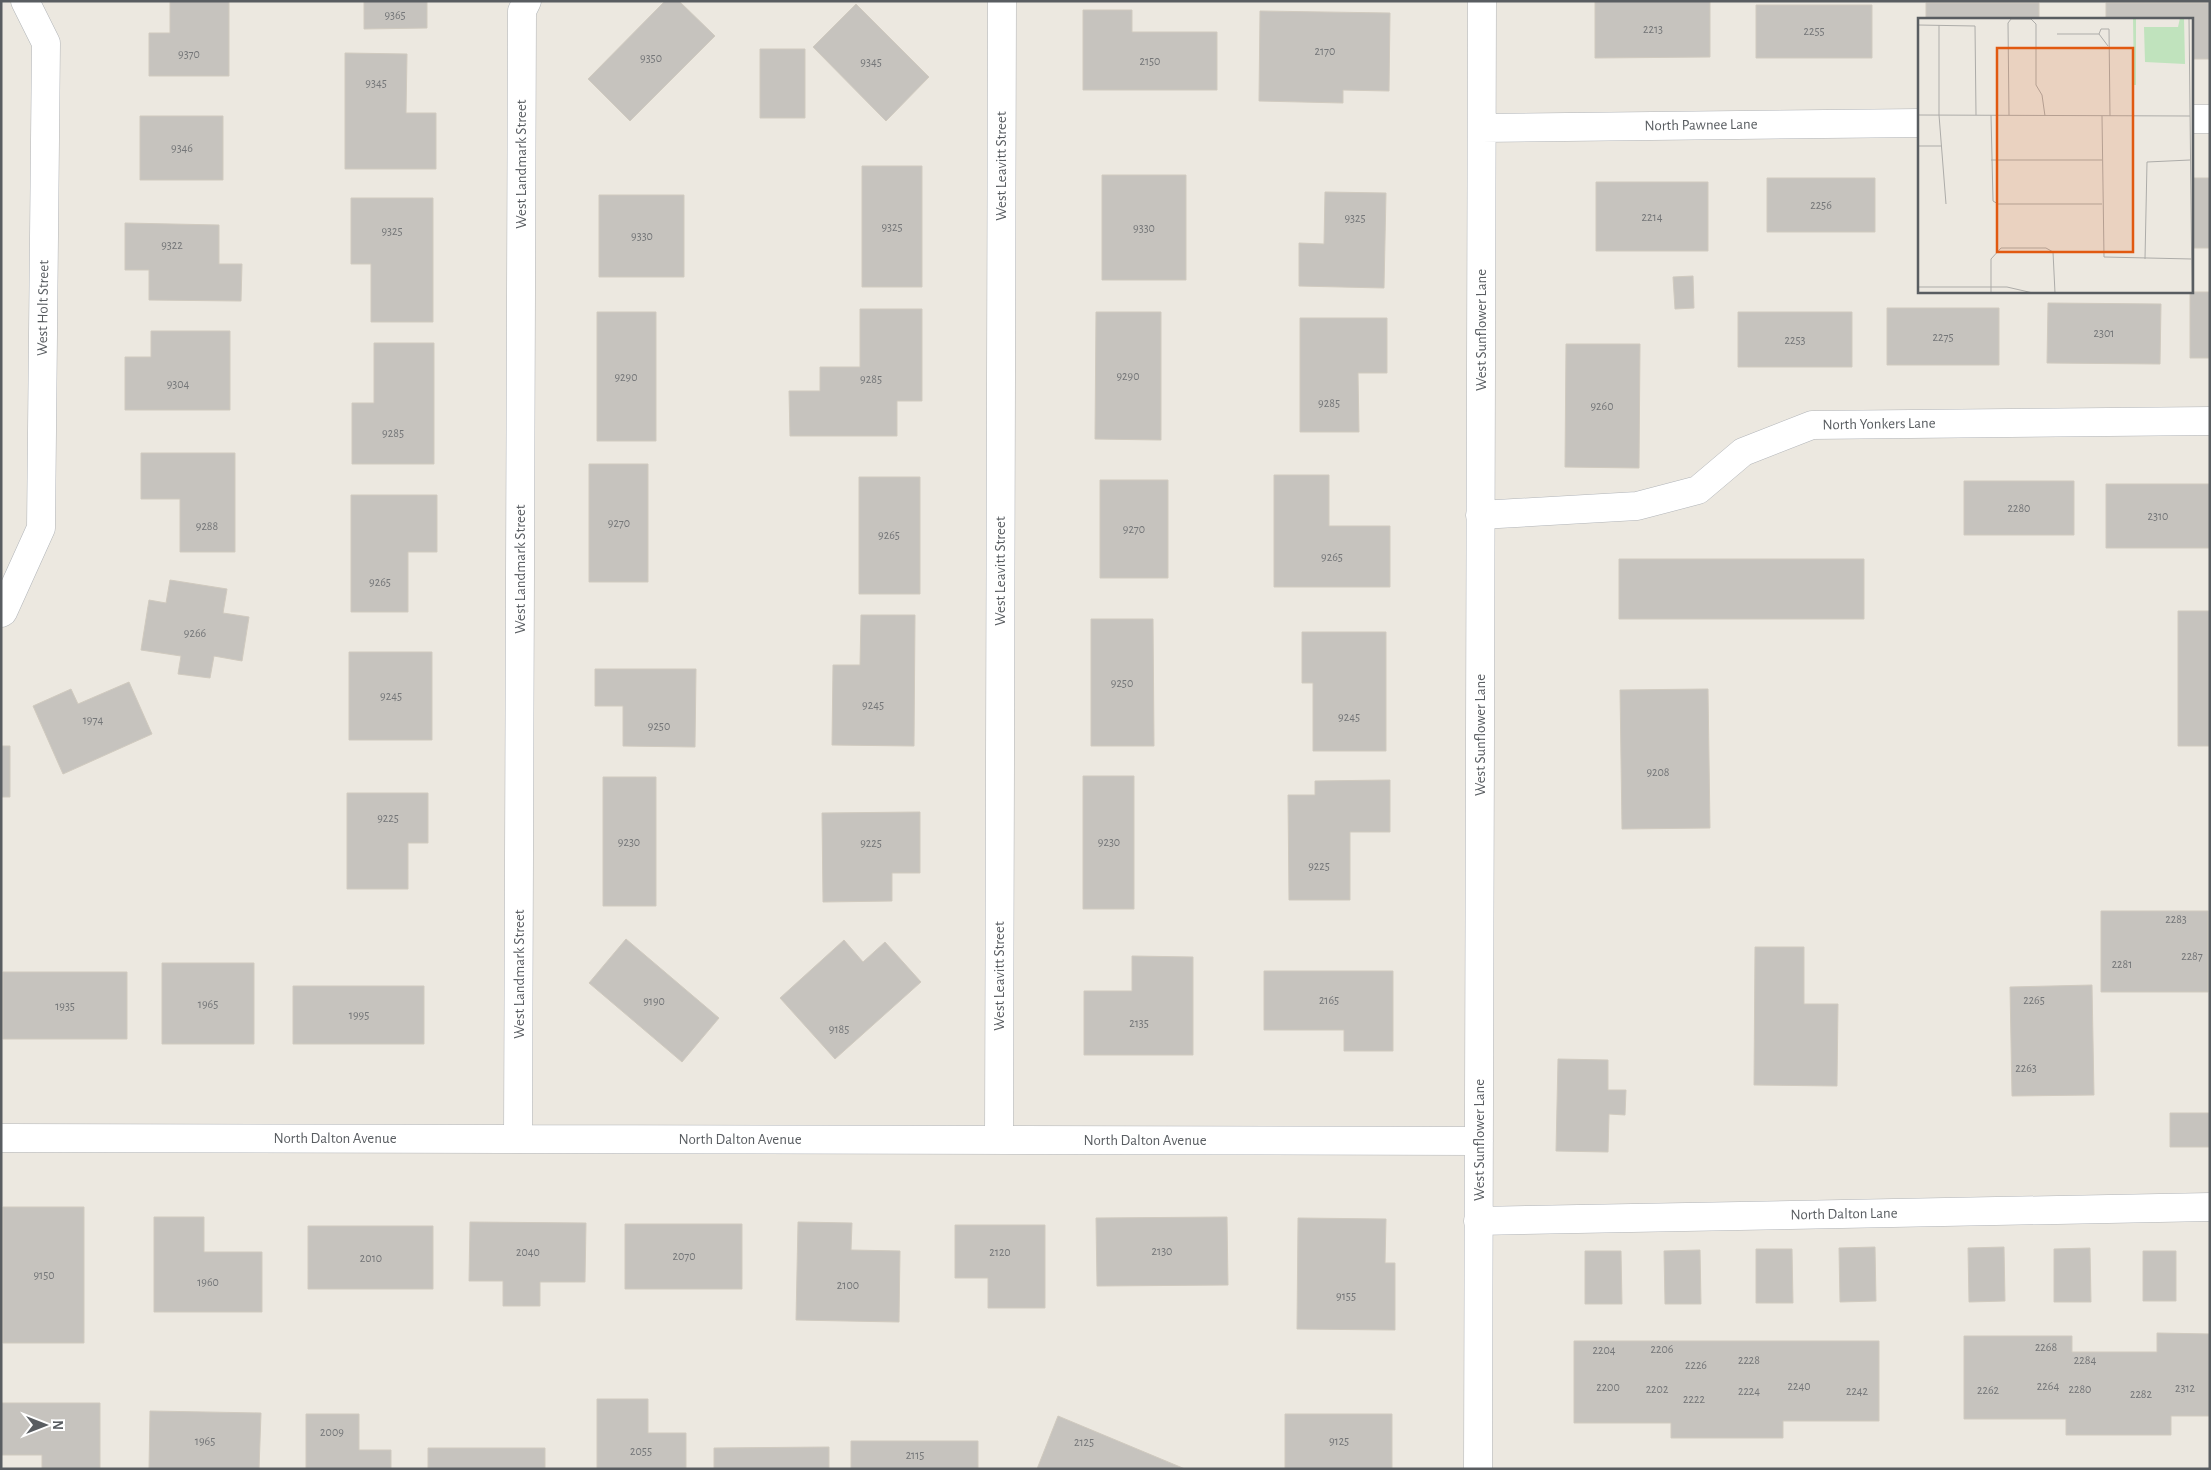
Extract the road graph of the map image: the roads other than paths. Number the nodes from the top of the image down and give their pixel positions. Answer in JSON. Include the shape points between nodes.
{"nodes":[{"id":1,"x":25,"y":1,"type":"edge"},
{"id":2,"x":526,"y":1,"type":"edge"},
{"id":3,"x":1002,"y":1,"type":"edge"},
{"id":4,"x":1482,"y":1,"type":"edge"},
{"id":5,"x":2210,"y":119,"type":"edge"},
{"id":6,"x":2194,"y":120,"type":"edge"},
{"id":7,"x":1918,"y":123,"type":"edge"},
{"id":8,"x":1482,"y":128,"type":"junction"},
{"id":9,"x":2210,"y":421,"type":"edge"},
{"id":10,"x":1480,"y":515,"type":"junction"},
{"id":11,"x":2,"y":612,"type":"edge"},
{"id":12,"x":1,"y":1138,"type":"edge"},
{"id":13,"x":518,"y":1138,"type":"junction"},
{"id":14,"x":999,"y":1140,"type":"junction"},
{"id":15,"x":1479,"y":1141,"type":"junction"},
{"id":16,"x":2210,"y":1207,"type":"edge"},
{"id":17,"x":1478,"y":1221,"type":"junction"},
{"id":18,"x":1478,"y":1469,"type":"edge"}],
"edges":[{"from":1,"to":11,"type":"street","name":"West Holt Street","via":[[46,43],[40,528]]},
{"from":2,"to":13,"type":"street","name":"West Landmark Street","via":[[522,11]]},
{"from":3,"to":14,"type":"street","name":"West Leavitt Street"},
{"from":4,"to":8,"type":"street","name":"West Sunflower Lane"},
{"from":5,"to":6,"type":"street"},
{"from":7,"to":8,"type":"street","name":"North Pawnee Lane"},
{"from":8,"to":10,"type":"street","name":"West Sunflower Lane"},
{"from":9,"to":10,"type":"street","name":"North Yonkers Lane","via":[[1812,425],[1743,452],[1698,490],[1637,506]]},
{"from":10,"to":15,"type":"street","name":"West Sunflower Lane"},
{"from":12,"to":13,"type":"street","name":"North Dalton Avenue"},
{"from":13,"to":14,"type":"street","name":"North Dalton Avenue"},
{"from":14,"to":15,"type":"street","name":"North Dalton Avenue"},
{"from":15,"to":17,"type":"street","name":"West Sunflower Lane"},
{"from":16,"to":17,"type":"street","name":"North Dalton Lane"},
{"from":17,"to":18,"type":"street","name":"West Sunflower Lane"}]}
